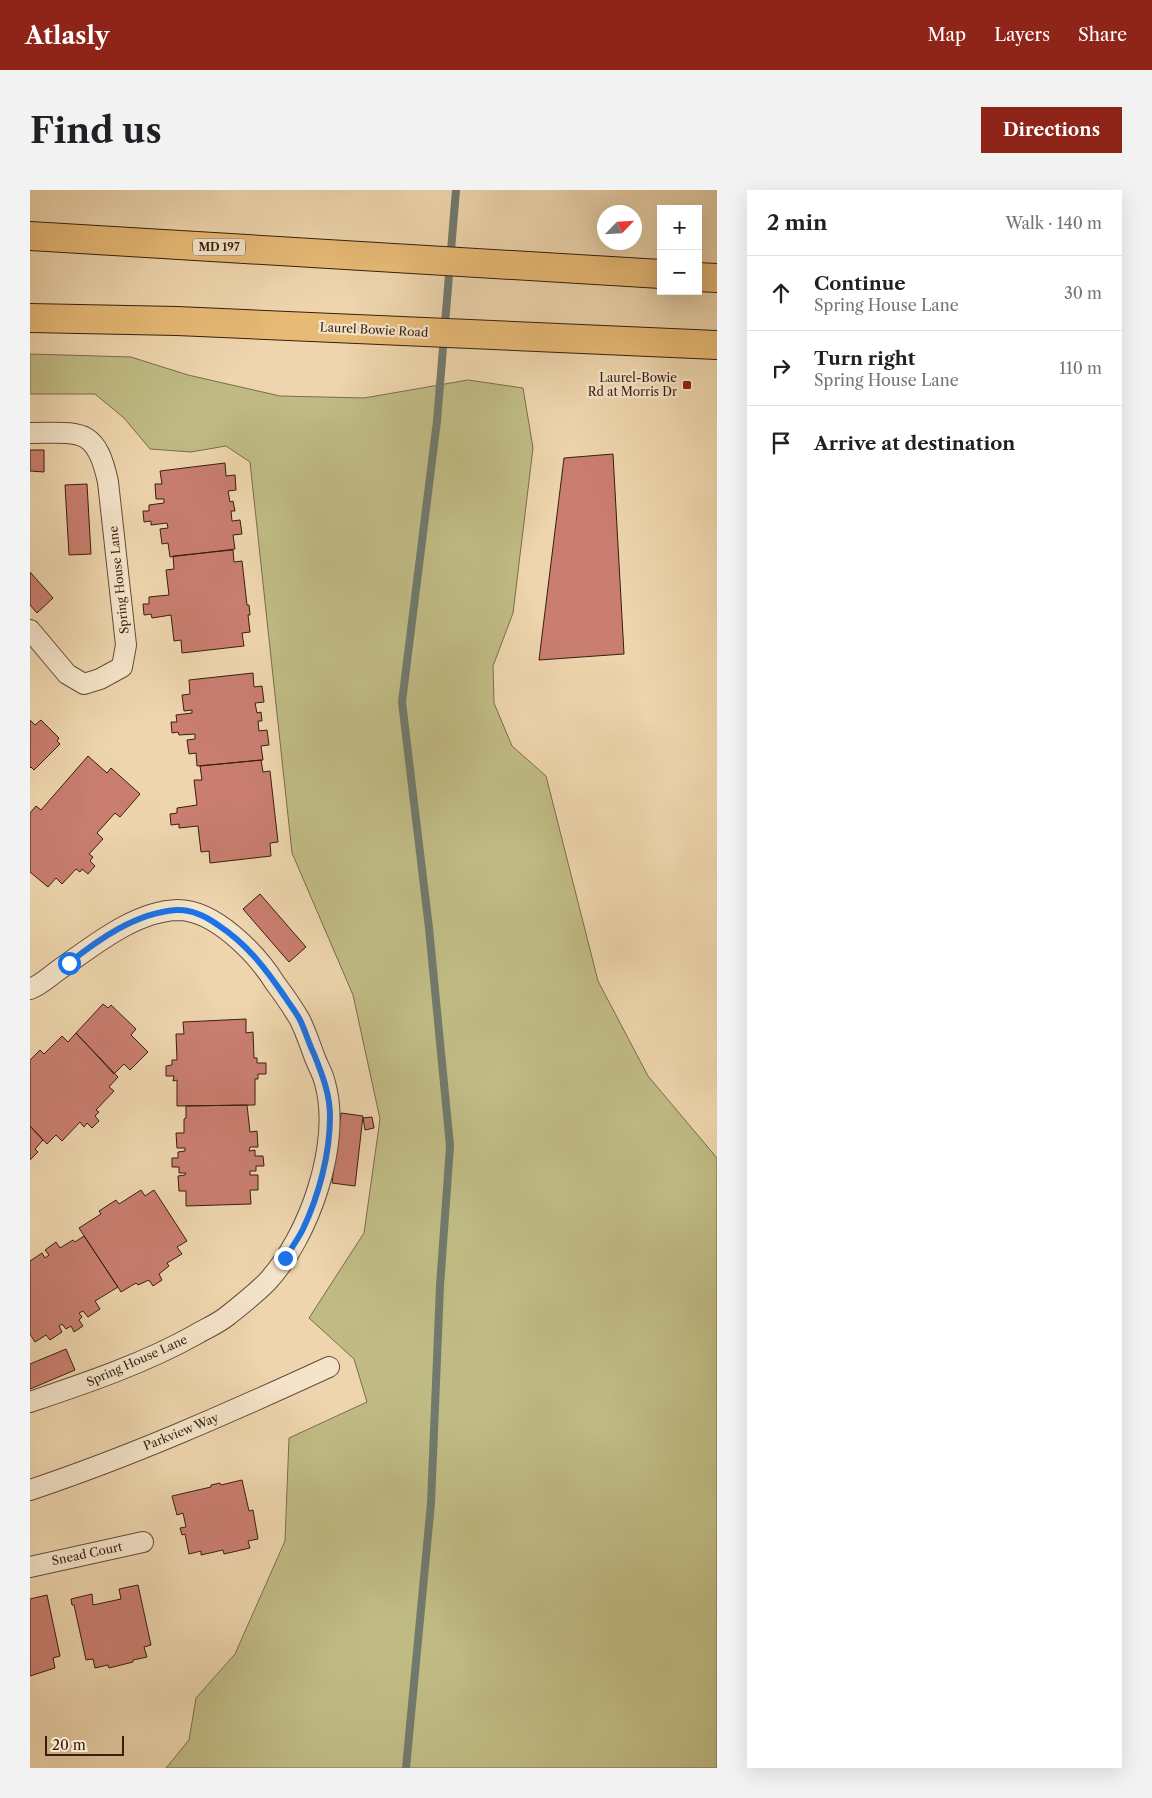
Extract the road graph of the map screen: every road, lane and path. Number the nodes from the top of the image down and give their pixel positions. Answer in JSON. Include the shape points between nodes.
{"nodes":[{"id":1,"x":30,"y":236,"type":"edge"},
{"id":2,"x":657,"y":274,"type":"edge"},
{"id":3,"x":702,"y":277,"type":"edge"},
{"id":4,"x":717,"y":278,"type":"edge"},
{"id":5,"x":30,"y":318,"type":"edge"},
{"id":6,"x":717,"y":345,"type":"edge"},
{"id":7,"x":30,"y":433,"type":"edge"},
{"id":8,"x":30,"y":630,"type":"edge"},
{"id":9,"x":30,"y":989,"type":"edge"},
{"id":10,"x":329,"y":1367,"type":"dead end"},
{"id":11,"x":30,"y":1402,"type":"edge"},
{"id":12,"x":30,"y":1490,"type":"edge"},
{"id":13,"x":143,"y":1542,"type":"dead end"},
{"id":14,"x":30,"y":1567,"type":"edge"}],
"edges":[{"from":1,"to":2,"type":"main road","number":"MD 197"},
{"from":3,"to":4,"type":"main road"},
{"from":5,"to":6,"type":"main road","name":"Laurel Bowie Road","via":[[177,321]]},
{"from":7,"to":8,"type":"street","name":"Spring House Lane","via":[[77,433],[89,439],[103,459],[126,645],[122,667],[84,684],[67,674]]},
{"from":9,"to":11,"type":"street","name":"Spring House Lane","via":[[95,943],[149,916],[176,910],[209,919],[249,950],[270,974],[300,1021],[325,1083],[330,1115],[326,1158],[310,1213],[303,1230],[267,1282],[225,1318],[174,1346],[94,1381]]},
{"from":10,"to":12,"type":"street","name":"Parkview Way","via":[[208,1422]]},
{"from":13,"to":14,"type":"street","name":"Snead Court"}]}
